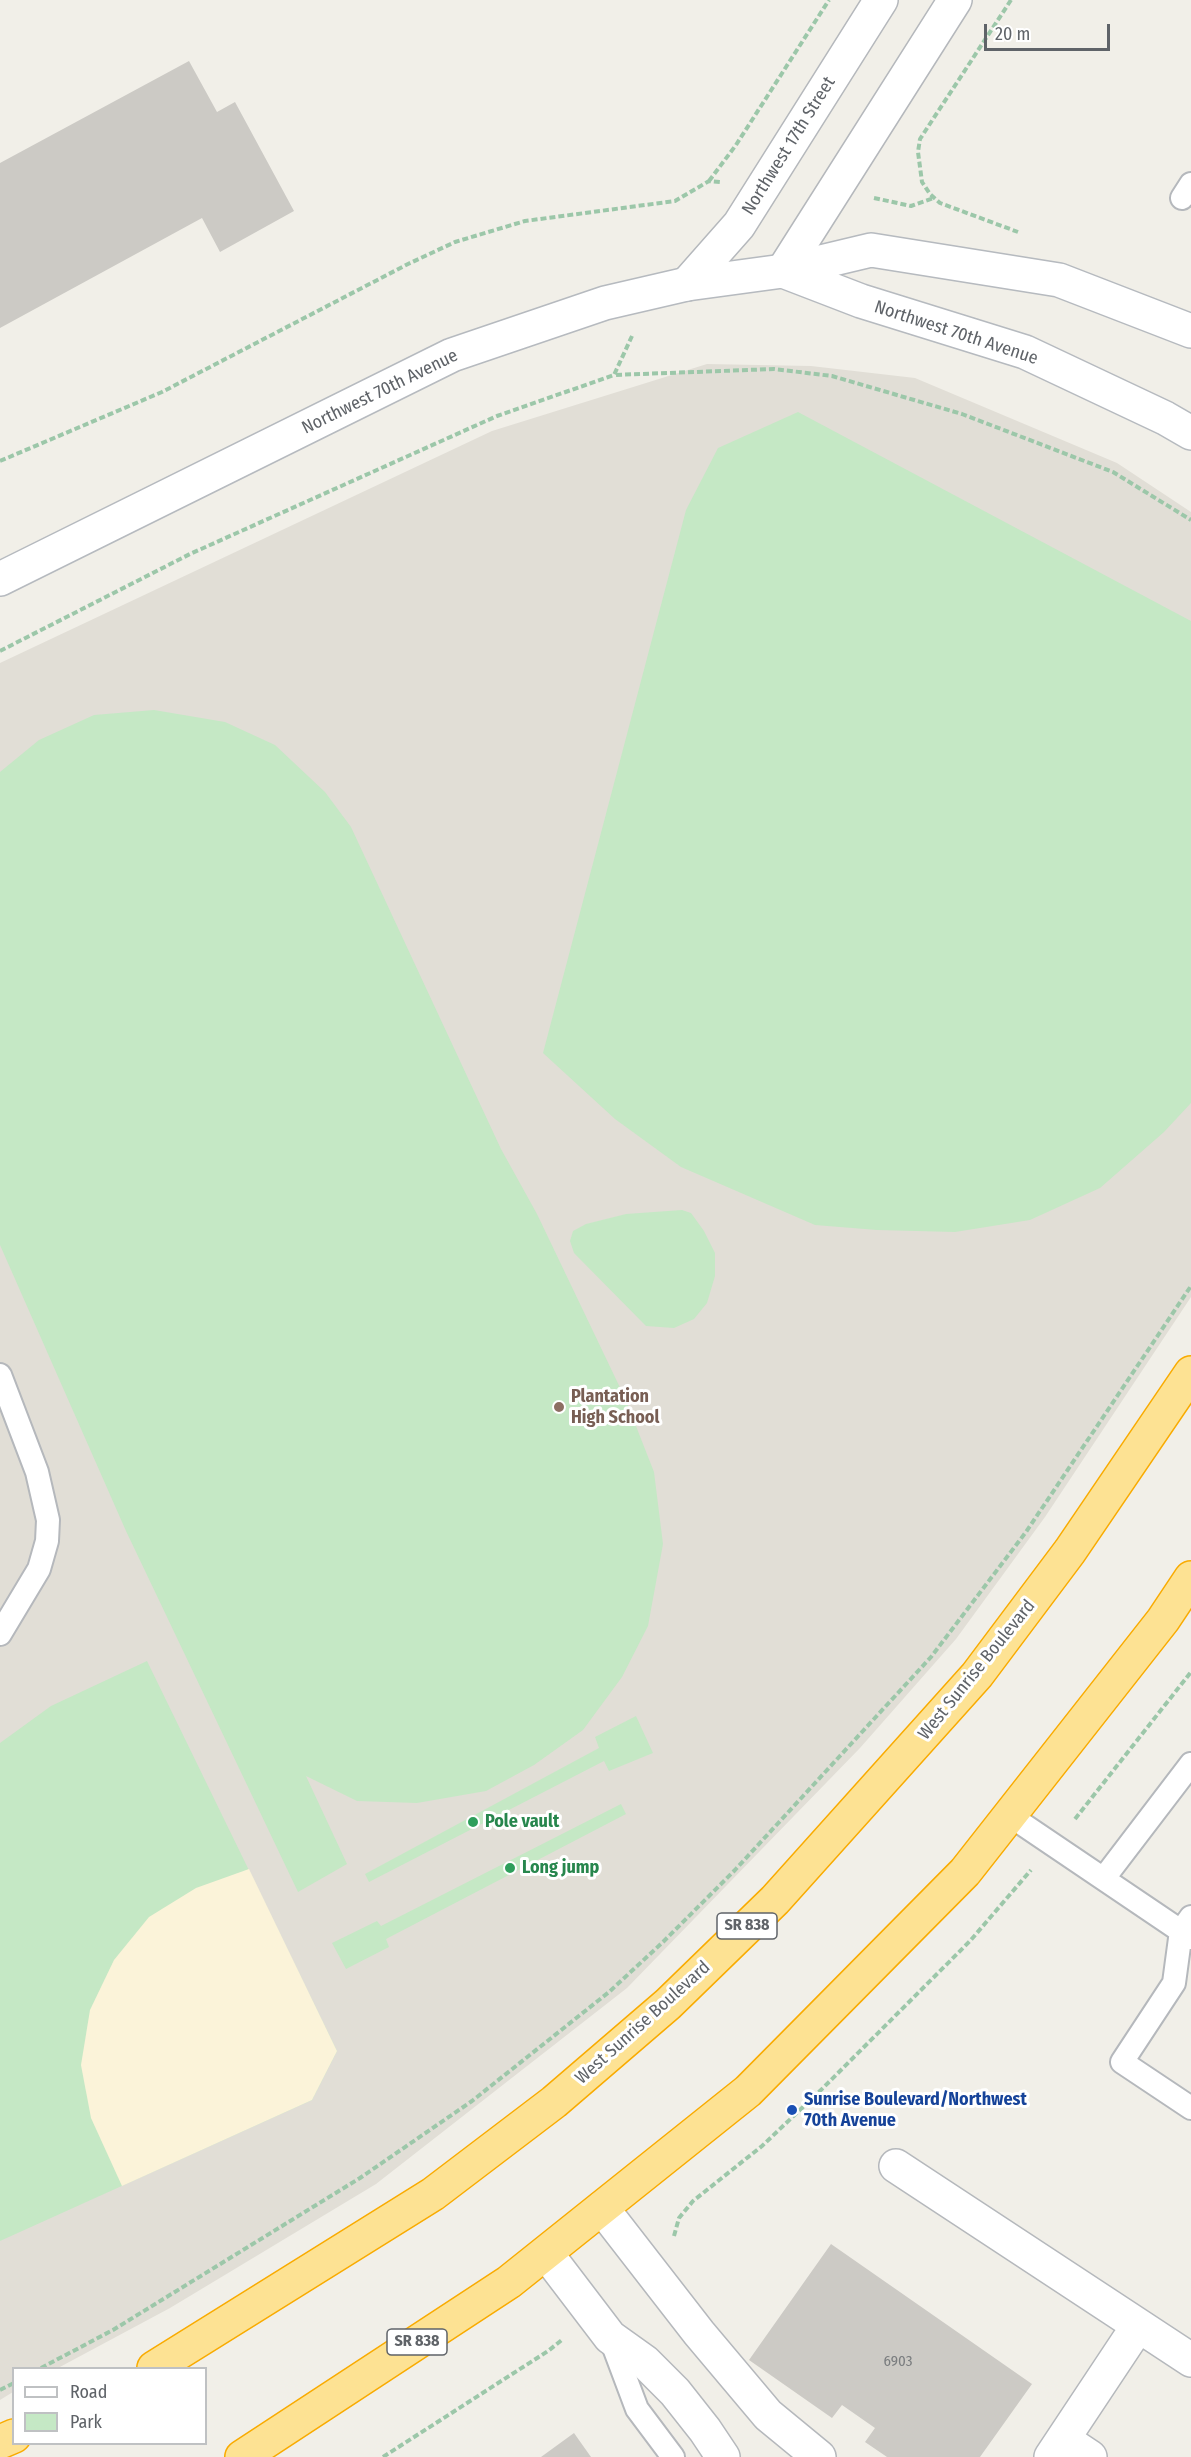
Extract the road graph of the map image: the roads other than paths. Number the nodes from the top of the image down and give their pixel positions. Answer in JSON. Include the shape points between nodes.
{"nodes":[{"id":1,"x":881,"y":0,"type":"edge"},
{"id":2,"x":955,"y":0,"type":"edge"},
{"id":3,"x":783,"y":271,"type":"junction"},
{"id":4,"x":687,"y":284,"type":"junction"},
{"id":5,"x":1191,"y":331,"type":"edge"},
{"id":6,"x":1191,"y":433,"type":"edge"},
{"id":7,"x":0,"y":579,"type":"edge"},
{"id":8,"x":1191,"y":1373,"type":"edge"},
{"id":9,"x":0,"y":1375,"type":"edge"},
{"id":10,"x":1191,"y":1578,"type":"edge"},
{"id":11,"x":0,"y":1634,"type":"edge"},
{"id":12,"x":1191,"y":1764,"type":"edge"},
{"id":13,"x":1009,"y":1815,"type":"junction"},
{"id":14,"x":1104,"y":1878,"type":"junction"},
{"id":15,"x":1188,"y":1929,"type":"edge"},
{"id":16,"x":1191,"y":2108,"type":"edge"},
{"id":17,"x":896,"y":2166,"type":"dead end"},
{"id":18,"x":602,"y":2208,"type":"junction"},
{"id":19,"x":546,"y":2253,"type":"junction"},
{"id":20,"x":1138,"y":2326,"type":"junction"},
{"id":21,"x":610,"y":2337,"type":"junction"},
{"id":22,"x":1191,"y":2360,"type":"edge"},
{"id":23,"x":156,"y":2367,"type":"edge"},
{"id":24,"x":1057,"y":2448,"type":"edge"},
{"id":25,"x":243,"y":2457,"type":"edge"},
{"id":26,"x":673,"y":2457,"type":"edge"},
{"id":27,"x":723,"y":2457,"type":"edge"},
{"id":28,"x":819,"y":2457,"type":"edge"},
{"id":29,"x":1090,"y":2457,"type":"edge"}],
"edges":[{"from":1,"to":4,"type":"street","name":"Northwest 17th Street","via":[[739,225]]},
{"from":2,"to":3,"type":"street"},
{"from":3,"to":4,"type":"street","name":"Northwest 70th Avenue"},
{"from":3,"to":5,"type":"street","name":"Northwest 70th Avenue","via":[[871,250],[1059,280]]},
{"from":3,"to":6,"type":"street","name":"Northwest 70th Avenue","via":[[861,301],[1024,352]]},
{"from":4,"to":7,"type":"street","name":"Northwest 70th Avenue","via":[[605,303],[452,355]]},
{"from":8,"to":23,"type":"highway","name":"West Sunrise Boulevard","number":"SR 838","via":[[1070,1551],[977,1675],[775,1900],[668,2004],[555,2102],[433,2194]]},
{"from":9,"to":11,"type":"lane","via":[[36,1472],[48,1520],[39,1569]]},
{"from":10,"to":13,"type":"highway","number":"SR 838","via":[[1163,1620]]},
{"from":12,"to":14,"type":"lane"},
{"from":13,"to":14,"type":"lane"},
{"from":13,"to":18,"type":"highway","number":"SR 838","via":[[964,1872],[748,2091]]},
{"from":14,"to":15,"type":"lane"},
{"from":15,"to":16,"type":"lane","via":[[1174,1983],[1122,2062]]},
{"from":17,"to":20,"type":"street"},
{"from":18,"to":19,"type":"highway","number":"SR 838"},
{"from":18,"to":28,"type":"street","via":[[768,2415]]},
{"from":19,"to":21,"type":"street"},
{"from":19,"to":25,"type":"highway","number":"SR 838","via":[[509,2282]]},
{"from":20,"to":22,"type":"street"},
{"from":20,"to":24,"type":"street"},
{"from":21,"to":26,"type":"lane","via":[[637,2409]]},
{"from":21,"to":27,"type":"street","via":[[645,2362],[675,2392]]},
{"from":24,"to":29,"type":"street"}]}
